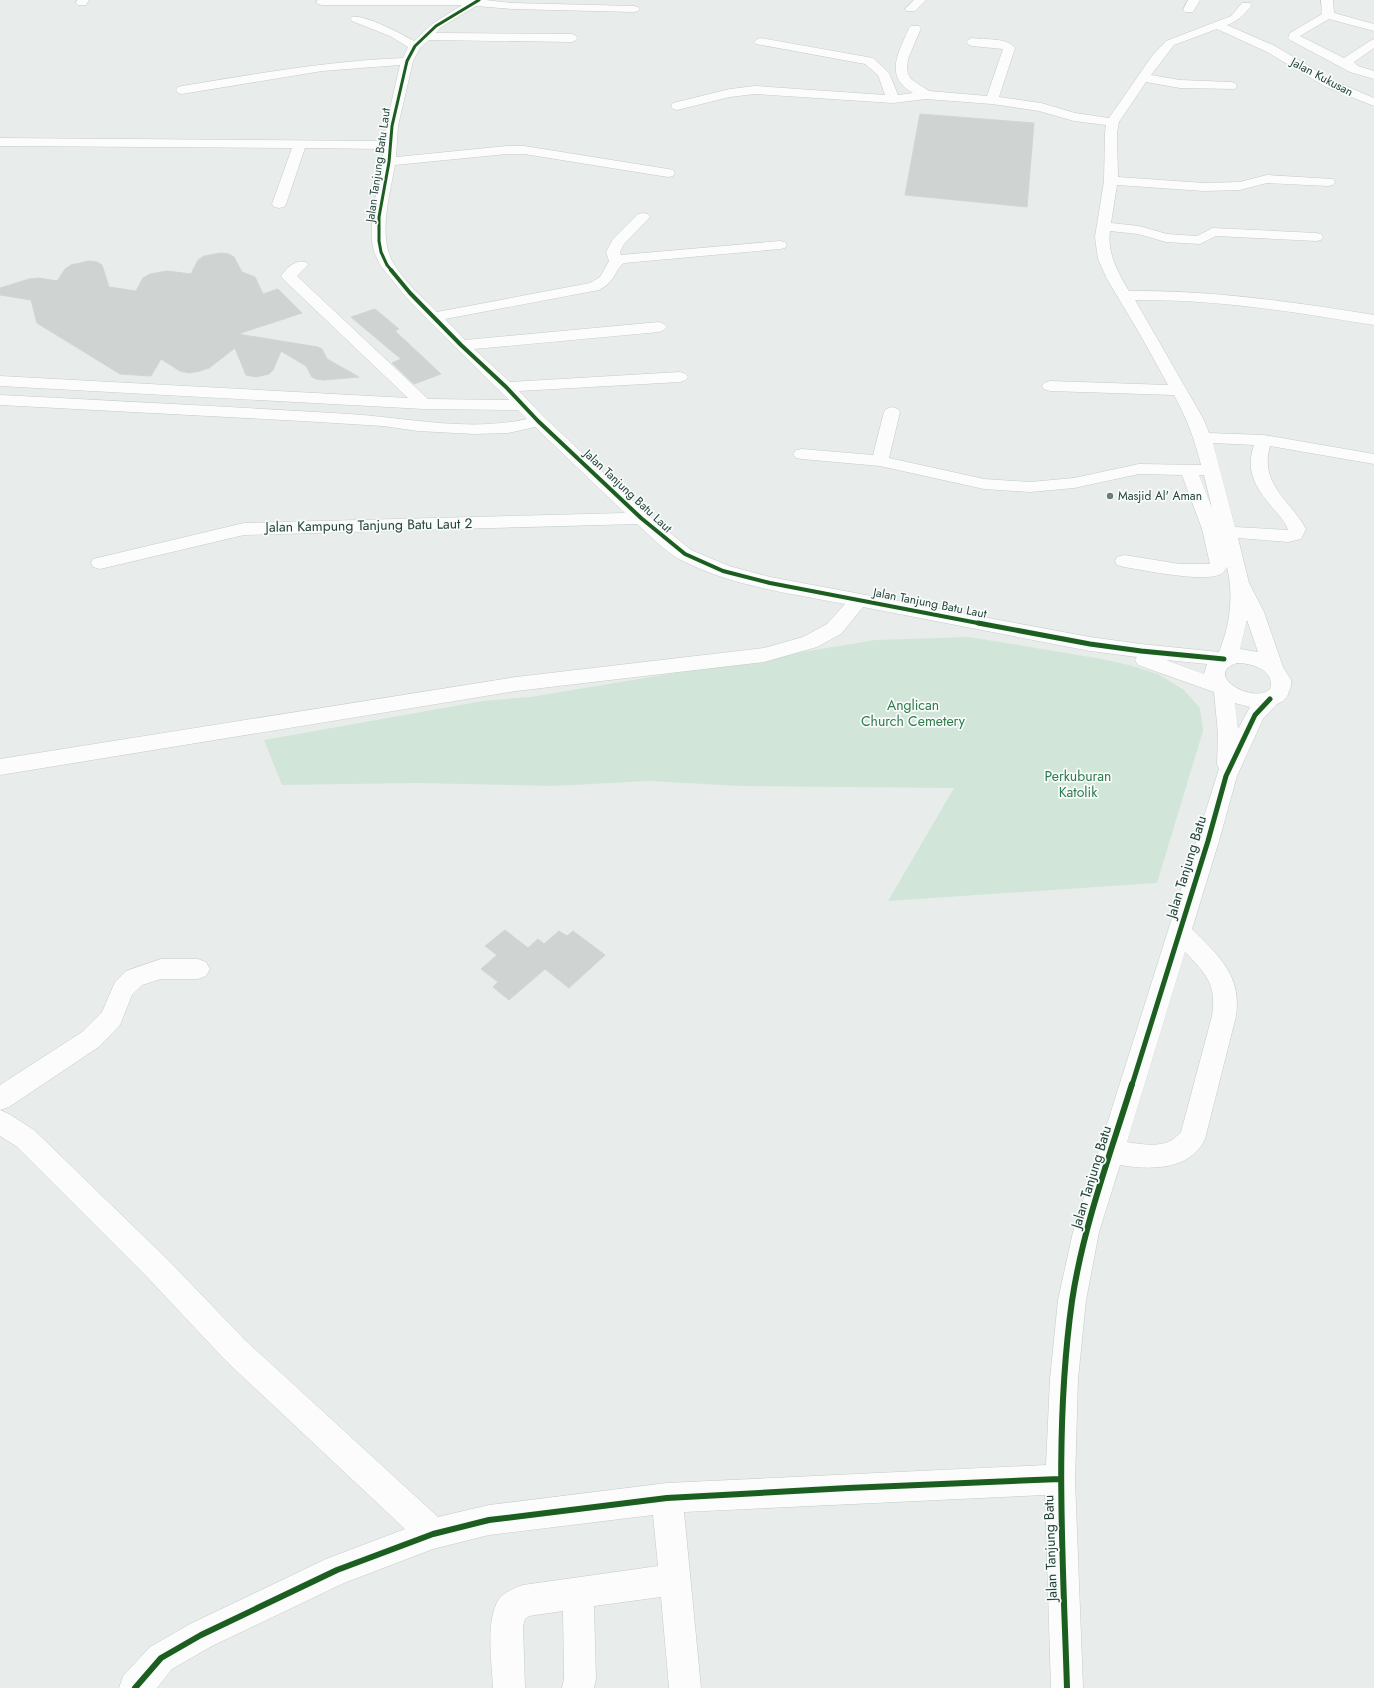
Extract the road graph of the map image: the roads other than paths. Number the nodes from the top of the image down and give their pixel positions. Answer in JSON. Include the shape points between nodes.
{"nodes":[{"id":1,"x":920,"y":0,"type":"edge"},
{"id":2,"x":1194,"y":0,"type":"edge"},
{"id":3,"x":1327,"y":0,"type":"edge"},
{"id":4,"x":477,"y":1,"type":"edge"},
{"id":5,"x":322,"y":2,"type":"dead end"},
{"id":6,"x":1246,"y":2,"type":"edge"},
{"id":7,"x":634,"y":9,"type":"dead end"},
{"id":8,"x":911,"y":9,"type":"dead end"},
{"id":9,"x":1189,"y":10,"type":"dead end"},
{"id":10,"x":1328,"y":15,"type":"junction"},
{"id":11,"x":1250,"y":16,"type":"dead end"},
{"id":12,"x":356,"y":19,"type":"dead end"},
{"id":13,"x":1223,"y":23,"type":"junction"},
{"id":14,"x":915,"y":28,"type":"dead end"},
{"id":15,"x":1254,"y":28,"type":"dead end"},
{"id":16,"x":1374,"y":28,"type":"edge"},
{"id":17,"x":1187,"y":36,"type":"junction"},
{"id":18,"x":572,"y":38,"type":"dead end"},
{"id":19,"x":420,"y":41,"type":"junction"},
{"id":20,"x":1259,"y":41,"type":"junction"},
{"id":21,"x":760,"y":42,"type":"dead end"},
{"id":22,"x":972,"y":42,"type":"dead end"},
{"id":23,"x":1374,"y":43,"type":"edge"},
{"id":24,"x":407,"y":61,"type":"junction"},
{"id":25,"x":1348,"y":65,"type":"junction"},
{"id":26,"x":1374,"y":75,"type":"edge"},
{"id":27,"x":1144,"y":78,"type":"junction"},
{"id":28,"x":1232,"y":86,"type":"dead end"},
{"id":29,"x":182,"y":90,"type":"dead end"},
{"id":30,"x":926,"y":95,"type":"junction"},
{"id":31,"x":893,"y":99,"type":"junction"},
{"id":32,"x":992,"y":100,"type":"junction"},
{"id":33,"x":1374,"y":102,"type":"edge"},
{"id":34,"x":942,"y":104,"type":"dead end"},
{"id":35,"x":677,"y":106,"type":"dead end"},
{"id":36,"x":1074,"y":118,"type":"junction"},
{"id":37,"x":1113,"y":122,"type":"junction"},
{"id":38,"x":0,"y":142,"type":"edge"},
{"id":39,"x":300,"y":145,"type":"junction"},
{"id":40,"x":390,"y":145,"type":"junction"},
{"id":41,"x":390,"y":162,"type":"junction"},
{"id":42,"x":668,"y":173,"type":"dead end"},
{"id":43,"x":1111,"y":181,"type":"junction"},
{"id":44,"x":1328,"y":182,"type":"dead end"},
{"id":45,"x":279,"y":204,"type":"dead end"},
{"id":46,"x":643,"y":216,"type":"dead end"},
{"id":47,"x":1104,"y":226,"type":"junction"},
{"id":48,"x":1316,"y":237,"type":"dead end"},
{"id":49,"x":780,"y":245,"type":"dead end"},
{"id":50,"x":616,"y":261,"type":"junction"},
{"id":51,"x":301,"y":265,"type":"dead end"},
{"id":52,"x":1124,"y":296,"type":"junction"},
{"id":53,"x":433,"y":317,"type":"junction"},
{"id":54,"x":1374,"y":320,"type":"edge"},
{"id":55,"x":659,"y":327,"type":"dead end"},
{"id":56,"x":461,"y":345,"type":"junction"},
{"id":57,"x":680,"y":377,"type":"dead end"},
{"id":58,"x":0,"y":381,"type":"edge"},
{"id":59,"x":1050,"y":386,"type":"dead end"},
{"id":60,"x":506,"y":387,"type":"junction"},
{"id":61,"x":1180,"y":390,"type":"junction"},
{"id":62,"x":0,"y":400,"type":"edge"},
{"id":63,"x":424,"y":404,"type":"junction"},
{"id":64,"x":523,"y":405,"type":"junction"},
{"id":65,"x":892,"y":412,"type":"dead end"},
{"id":66,"x":538,"y":421,"type":"junction"},
{"id":67,"x":1203,"y":438,"type":"junction"},
{"id":68,"x":1264,"y":440,"type":"junction"},
{"id":69,"x":802,"y":454,"type":"dead end"},
{"id":70,"x":1374,"y":459,"type":"edge"},
{"id":71,"x":880,"y":461,"type":"junction"},
{"id":72,"x":1189,"y":470,"type":"junction"},
{"id":73,"x":1211,"y":470,"type":"junction"},
{"id":74,"x":641,"y":518,"type":"junction"},
{"id":75,"x":1227,"y":532,"type":"junction"},
{"id":76,"x":1124,"y":561,"type":"dead end"},
{"id":77,"x":100,"y":563,"type":"dead end"},
{"id":78,"x":1240,"y":582,"type":"junction"},
{"id":79,"x":858,"y":600,"type":"junction"},
{"id":80,"x":1090,"y":644,"type":"junction"},
{"id":81,"x":1226,"y":658,"type":"junction"},
{"id":82,"x":1274,"y":668,"type":"junction"},
{"id":83,"x":1222,"y":689,"type":"junction"},
{"id":84,"x":1270,"y":699,"type":"junction"},
{"id":85,"x":0,"y":767,"type":"edge"},
{"id":86,"x":1226,"y":776,"type":"junction"},
{"id":87,"x":1179,"y":930,"type":"junction"},
{"id":88,"x":198,"y":969,"type":"dead end"},
{"id":89,"x":0,"y":1099,"type":"edge"},
{"id":90,"x":0,"y":1122,"type":"edge"},
{"id":91,"x":1111,"y":1151,"type":"junction"},
{"id":92,"x":1060,"y":1478,"type":"junction"},
{"id":93,"x":667,"y":1498,"type":"junction"},
{"id":94,"x":433,"y":1534,"type":"junction"},
{"id":95,"x":674,"y":1579,"type":"junction"},
{"id":96,"x":578,"y":1594,"type":"junction"},
{"id":97,"x":135,"y":1688,"type":"edge"},
{"id":98,"x":509,"y":1688,"type":"edge"},
{"id":99,"x":578,"y":1688,"type":"edge"},
{"id":100,"x":685,"y":1688,"type":"edge"},
{"id":101,"x":1067,"y":1688,"type":"edge"}],
"edges":[{"from":1,"to":8,"type":"street"},
{"from":2,"to":9,"type":"street"},
{"from":3,"to":10,"type":"street"},
{"from":4,"to":5,"type":"street"},
{"from":4,"to":7,"type":"street","via":[[512,6]]},
{"from":4,"to":19,"type":"street","name":"Jalan Tanjung Batu Laut","via":[[436,26]]},
{"from":6,"to":11,"type":"street"},
{"from":6,"to":13,"type":"street","via":[[1239,14]]},
{"from":10,"to":16,"type":"street"},
{"from":10,"to":25,"type":"street","via":[[1294,34],[1294,38]]},
{"from":12,"to":19,"type":"street"},
{"from":13,"to":17,"type":"street"},
{"from":13,"to":20,"type":"street","name":"Jalan Kukusan"},
{"from":14,"to":30,"type":"street","via":[[900,65],[902,77],[911,88]]},
{"from":15,"to":20,"type":"street"},
{"from":17,"to":20,"type":"street","via":[[1214,35]]},
{"from":17,"to":27,"type":"street","via":[[1170,43]]},
{"from":18,"to":19,"type":"street"},
{"from":19,"to":24,"type":"street","name":"Jalan Tanjung Batu Laut"},
{"from":20,"to":33,"type":"street","name":"Jalan Kukusan","via":[[1313,75]]},
{"from":21,"to":31,"type":"street","via":[[869,61],[883,73]]},
{"from":22,"to":32,"type":"street","via":[[1004,45],[1009,48]]},
{"from":23,"to":25,"type":"street","via":[[1348,61]]},
{"from":24,"to":29,"type":"street","via":[[315,68]]},
{"from":24,"to":40,"type":"street","name":"Jalan Tanjung Batu Laut"},
{"from":25,"to":26,"type":"street"},
{"from":27,"to":28,"type":"street","via":[[1180,84]]},
{"from":27,"to":37,"type":"street"},
{"from":30,"to":31,"type":"street"},
{"from":30,"to":32,"type":"street"},
{"from":31,"to":35,"type":"street","via":[[755,90],[730,93]]},
{"from":32,"to":36,"type":"street","via":[[1041,107]]},
{"from":34,"to":36,"type":"street"},
{"from":36,"to":37,"type":"street"},
{"from":37,"to":43,"type":"street"},
{"from":38,"to":39,"type":"street"},
{"from":39,"to":40,"type":"street"},
{"from":39,"to":45,"type":"street"},
{"from":40,"to":41,"type":"street","name":"Jalan Tanjung Batu Laut"},
{"from":41,"to":42,"type":"street","via":[[520,150]]},
{"from":41,"to":53,"type":"street","name":"Jalan Tanjung Batu Laut","via":[[379,217],[381,252],[387,266]]},
{"from":43,"to":44,"type":"street","via":[[1204,187],[1240,186],[1267,179]]},
{"from":43,"to":47,"type":"street"},
{"from":46,"to":50,"type":"street","via":[[616,246],[613,252]]},
{"from":47,"to":48,"type":"street","via":[[1139,230],[1166,238],[1200,240],[1213,232]]},
{"from":47,"to":52,"type":"street","via":[[1102,237],[1105,259]]},
{"from":49,"to":50,"type":"street","via":[[625,258]]},
{"from":50,"to":53,"type":"street","via":[[606,280],[594,287]]},
{"from":51,"to":63,"type":"street","via":[[288,276]]},
{"from":52,"to":54,"type":"street","via":[[1163,295],[1224,300]]},
{"from":52,"to":61,"type":"street"},
{"from":53,"to":56,"type":"street","name":"Jalan Tanjung Batu Laut"},
{"from":55,"to":56,"type":"street"},
{"from":56,"to":60,"type":"street","name":"Jalan Tanjung Batu Laut"},
{"from":57,"to":60,"type":"street"},
{"from":58,"to":63,"type":"street"},
{"from":59,"to":61,"type":"street"},
{"from":60,"to":64,"type":"street","name":"Jalan Tanjung Batu Laut"},
{"from":61,"to":67,"type":"street"},
{"from":62,"to":66,"type":"street","via":[[383,421],[418,426],[508,428]]},
{"from":63,"to":64,"type":"street"},
{"from":64,"to":66,"type":"street","name":"Jalan Tanjung Batu Laut"},
{"from":65,"to":71,"type":"street"},
{"from":66,"to":74,"type":"street","name":"Jalan Tanjung Batu Laut"},
{"from":67,"to":68,"type":"street"},
{"from":67,"to":73,"type":"street"},
{"from":68,"to":70,"type":"street"},
{"from":68,"to":75,"type":"street","via":[[1258,468],[1269,492],[1293,520],[1297,529],[1295,535]]},
{"from":69,"to":71,"type":"street"},
{"from":71,"to":72,"type":"street","via":[[984,484],[1030,487],[1074,483],[1139,469]]},
{"from":72,"to":73,"type":"street"},
{"from":72,"to":76,"type":"street","via":[[1208,521],[1219,565],[1215,570],[1195,572]]},
{"from":73,"to":75,"type":"street"},
{"from":74,"to":77,"type":"street","name":"Jalan Kampung Tanjung Batu Laut 2","via":[[244,529]]},
{"from":74,"to":79,"type":"street","name":"Jalan Tanjung Batu Laut","via":[[685,554],[724,571]]},
{"from":75,"to":78,"type":"street"},
{"from":78,"to":81,"type":"street","via":[[1238,626],[1235,640]]},
{"from":78,"to":82,"type":"street"},
{"from":79,"to":80,"type":"street","name":"Jalan Tanjung Batu Laut"},
{"from":79,"to":85,"type":"street","via":[[834,630],[810,642],[764,655],[516,684]]},
{"from":80,"to":81,"type":"street","name":"Jalan Tanjung Batu Laut"},
{"from":80,"to":83,"type":"street","name":"Jalan Tanjung Batu Laut","via":[[1170,668]]},
{"from":81,"to":82,"type":"street","via":[[1246,656]]},
{"from":81,"to":83,"type":"street","via":[[1218,663],[1214,674]]},
{"from":82,"to":84,"type":"street","via":[[1282,683],[1277,695]]},
{"from":83,"to":84,"type":"street","via":[[1237,698],[1252,701]]},
{"from":83,"to":86,"type":"street","name":"Jalan Tanjung Batu","via":[[1228,734]]},
{"from":84,"to":86,"type":"street","name":"Jalan Tanjung Batu","via":[[1256,715]]},
{"from":86,"to":87,"type":"street","name":"Jalan Tanjung Batu"},
{"from":87,"to":91,"type":"street","name":"Jalan Tanjung Batu"},
{"from":87,"to":91,"type":"street","via":[[1212,966],[1223,983],[1226,998],[1224,1016],[1192,1139],[1178,1150],[1160,1156]]},
{"from":88,"to":89,"type":"street","via":[[161,969],[134,978],[123,989],[111,1018],[91,1039]]},
{"from":90,"to":94,"type":"street","via":[[25,1138],[158,1269],[236,1351]]},
{"from":91,"to":92,"type":"street","name":"Jalan Tanjung Batu","via":[[1086,1232],[1072,1300],[1064,1379]]},
{"from":92,"to":93,"type":"street"},
{"from":92,"to":101,"type":"street","name":"Jalan Tanjung Batu"},
{"from":93,"to":94,"type":"street","via":[[489,1520]]},
{"from":93,"to":95,"type":"street"},
{"from":94,"to":97,"type":"street","via":[[337,1570],[202,1635],[161,1658]]},
{"from":95,"to":96,"type":"street"},
{"from":95,"to":100,"type":"street"},
{"from":96,"to":98,"type":"street","via":[[523,1601],[511,1610],[507,1626]]},
{"from":96,"to":99,"type":"street"}]}
